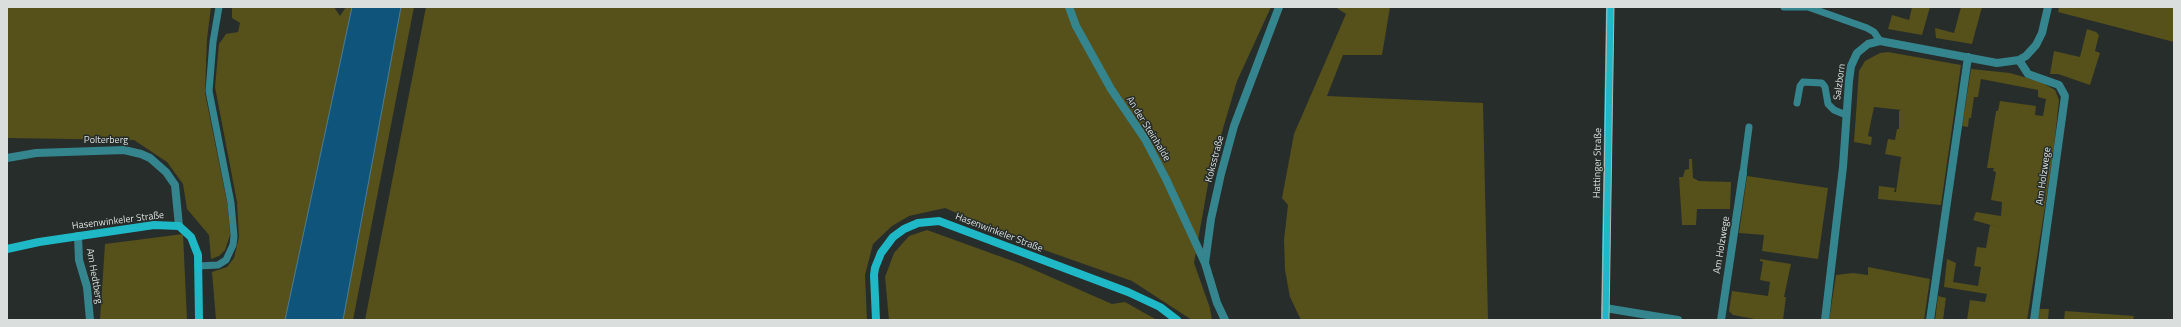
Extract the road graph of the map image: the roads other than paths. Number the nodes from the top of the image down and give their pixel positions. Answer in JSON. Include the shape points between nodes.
{"nodes":[{"id":1,"x":219,"y":7,"type":"edge"},
{"id":2,"x":1069,"y":7,"type":"edge"},
{"id":3,"x":1279,"y":7,"type":"edge"},
{"id":4,"x":1610,"y":7,"type":"edge"},
{"id":5,"x":1784,"y":7,"type":"edge"},
{"id":6,"x":2048,"y":7,"type":"edge"},
{"id":7,"x":1880,"y":41,"type":"junction"},
{"id":8,"x":1968,"y":57,"type":"junction"},
{"id":9,"x":2019,"y":60,"type":"junction"},
{"id":10,"x":1797,"y":103,"type":"dead end"},
{"id":11,"x":1846,"y":115,"type":"junction"},
{"id":12,"x":1749,"y":127,"type":"dead end"},
{"id":13,"x":7,"y":158,"type":"edge"},
{"id":14,"x":1743,"y":173,"type":"joint"},
{"id":15,"x":179,"y":226,"type":"junction"},
{"id":16,"x":78,"y":236,"type":"junction"},
{"id":17,"x":7,"y":249,"type":"edge"},
{"id":18,"x":1205,"y":263,"type":"junction"},
{"id":19,"x":198,"y":266,"type":"junction"},
{"id":20,"x":1605,"y":308,"type":"junction"},
{"id":21,"x":90,"y":320,"type":"edge"},
{"id":22,"x":199,"y":320,"type":"edge"},
{"id":23,"x":876,"y":320,"type":"edge"},
{"id":24,"x":1177,"y":320,"type":"edge"},
{"id":25,"x":1225,"y":320,"type":"edge"},
{"id":26,"x":1605,"y":320,"type":"edge"},
{"id":27,"x":1678,"y":320,"type":"edge"},
{"id":28,"x":1721,"y":320,"type":"edge"},
{"id":29,"x":1825,"y":320,"type":"edge"},
{"id":30,"x":1930,"y":320,"type":"edge"},
{"id":31,"x":2034,"y":320,"type":"edge"}],
"edges":[{"from":1,"to":19,"type":"lane","via":[[209,91],[231,203],[233,240],[228,258],[223,262],[218,265]]},
{"from":2,"to":18,"type":"street","name":"An der Steinhalde","via":[[1076,26],[1111,89],[1162,172]]},
{"from":3,"to":18,"type":"street","name":"Koksstraße","via":[[1234,126],[1211,219]]},
{"from":4,"to":20,"type":"street","name":"Hattinger Straße"},
{"from":5,"to":7,"type":"lane","via":[[1808,7],[1867,28]]},
{"from":6,"to":9,"type":"street","via":[[2042,33],[2036,45]]},
{"from":7,"to":8,"type":"street"},
{"from":7,"to":11,"type":"street","name":"Salzborn","via":[[1863,48],[1853,62],[1848,81]]},
{"from":8,"to":9,"type":"street","via":[[1997,63]]},
{"from":8,"to":30,"type":"street"},
{"from":9,"to":31,"type":"street","name":"Am Holzwege","via":[[2028,74],[2059,85],[2065,96]]},
{"from":10,"to":11,"type":"lane","via":[[1803,82],[1822,83],[1828,104]]},
{"from":11,"to":29,"type":"street","name":"Salzborn","via":[[1834,252]]},
{"from":12,"to":14,"type":"lane"},
{"from":13,"to":15,"type":"street","name":"Polterberg","via":[[50,152],[124,150],[141,154],[150,158],[166,172],[175,184]]},
{"from":14,"to":28,"type":"street","name":"Am Holzwege"},
{"from":15,"to":16,"type":"street","name":"Hasenwinkeler Straße","via":[[160,224]]},
{"from":15,"to":19,"type":"street","name":"Hasenwinkeler Straße","via":[[187,232],[194,243]]},
{"from":16,"to":17,"type":"street","name":"Hasenwinkeler Straße"},
{"from":16,"to":21,"type":"street","name":"Am Hedtberg","via":[[79,260],[87,287]]},
{"from":18,"to":25,"type":"street","name":"Koksstraße"},
{"from":19,"to":22,"type":"street","name":"Hasenwinkeler Straße"},
{"from":20,"to":26,"type":"street","name":"Hattinger Straße"},
{"from":20,"to":27,"type":"street"},
{"from":23,"to":24,"type":"street","name":"Hasenwinkeler Straße","via":[[875,268],[885,246],[904,229],[918,223],[938,221],[1128,292],[1160,307]]}]}
